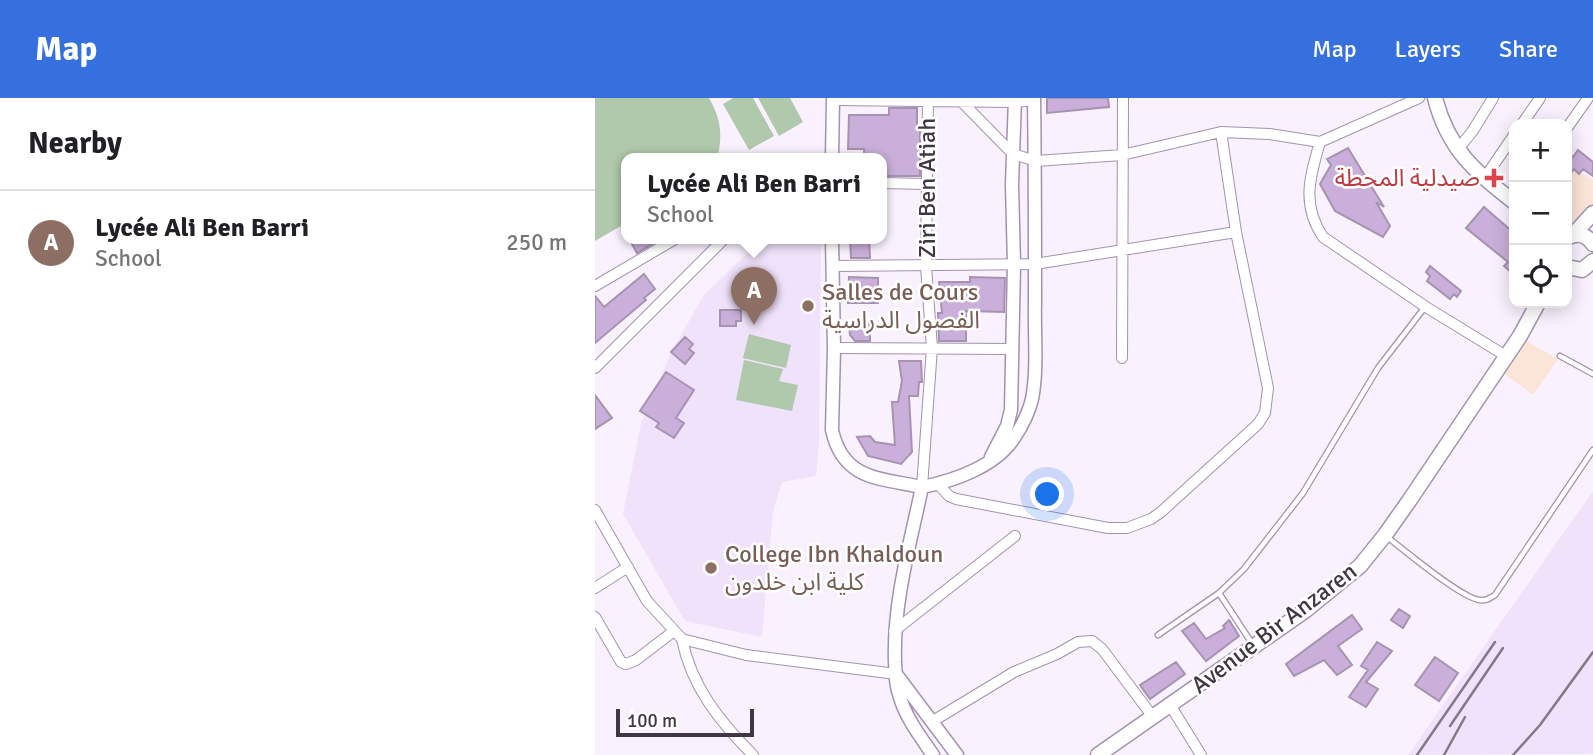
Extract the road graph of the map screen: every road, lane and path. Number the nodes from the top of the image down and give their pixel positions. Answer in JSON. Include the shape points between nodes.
{"nodes":[{"id":1,"x":1122,"y":98,"type":"edge"},
{"id":2,"x":1419,"y":98,"type":"edge"},
{"id":3,"x":1435,"y":98,"type":"edge"},
{"id":4,"x":1493,"y":98,"type":"edge"},
{"id":5,"x":1540,"y":98,"type":"edge"},
{"id":6,"x":1588,"y":98,"type":"edge"},
{"id":7,"x":833,"y":99,"type":"edge"},
{"id":8,"x":960,"y":99,"type":"edge"},
{"id":9,"x":1034,"y":99,"type":"edge"},
{"id":10,"x":928,"y":100,"type":"edge"},
{"id":11,"x":1015,"y":100,"type":"edge"},
{"id":12,"x":1525,"y":119,"type":"edge"},
{"id":13,"x":1572,"y":121,"type":"edge"},
{"id":14,"x":1221,"y":132,"type":"junction"},
{"id":15,"x":1320,"y":142,"type":"junction"},
{"id":16,"x":1509,"y":142,"type":"edge"},
{"id":17,"x":1457,"y":150,"type":"junction"},
{"id":18,"x":832,"y":153,"type":"edge"},
{"id":19,"x":1013,"y":154,"type":"junction"},
{"id":20,"x":1122,"y":155,"type":"junction"},
{"id":21,"x":1036,"y":162,"type":"junction"},
{"id":22,"x":1484,"y":179,"type":"junction"},
{"id":23,"x":887,"y":183,"type":"edge"},
{"id":24,"x":926,"y":184,"type":"junction"},
{"id":25,"x":1509,"y":198,"type":"edge"},
{"id":26,"x":1593,"y":213,"type":"edge"},
{"id":27,"x":1236,"y":232,"type":"junction"},
{"id":28,"x":1572,"y":232,"type":"edge"},
{"id":29,"x":1572,"y":235,"type":"edge"},
{"id":30,"x":666,"y":244,"type":"edge"},
{"id":31,"x":719,"y":244,"type":"edge"},
{"id":32,"x":832,"y":244,"type":"edge"},
{"id":33,"x":1593,"y":244,"type":"edge"},
{"id":34,"x":1121,"y":250,"type":"junction"},
{"id":35,"x":1014,"y":264,"type":"junction"},
{"id":36,"x":1035,"y":264,"type":"junction"},
{"id":37,"x":832,"y":266,"type":"junction"},
{"id":38,"x":926,"y":266,"type":"junction"},
{"id":39,"x":595,"y":286,"type":"edge"},
{"id":40,"x":1426,"y":307,"type":"junction"},
{"id":41,"x":1535,"y":308,"type":"edge"},
{"id":42,"x":1545,"y":308,"type":"edge"},
{"id":43,"x":1520,"y":336,"type":"junction"},
{"id":44,"x":834,"y":348,"type":"junction"},
{"id":45,"x":932,"y":348,"type":"junction"},
{"id":46,"x":1012,"y":349,"type":"junction"},
{"id":47,"x":1506,"y":356,"type":"junction"},
{"id":48,"x":1560,"y":356,"type":"dead end"},
{"id":49,"x":1122,"y":358,"type":"dead end"},
{"id":50,"x":595,"y":368,"type":"edge"},
{"id":51,"x":1593,"y":374,"type":"edge"},
{"id":52,"x":1593,"y":450,"type":"edge"},
{"id":53,"x":989,"y":462,"type":"junction"},
{"id":54,"x":938,"y":484,"type":"junction"},
{"id":55,"x":922,"y":487,"type":"junction"},
{"id":56,"x":595,"y":510,"type":"edge"},
{"id":57,"x":1385,"y":535,"type":"junction"},
{"id":58,"x":1015,"y":537,"type":"dead end"},
{"id":59,"x":628,"y":567,"type":"junction"},
{"id":60,"x":595,"y":588,"type":"edge"},
{"id":61,"x":1219,"y":593,"type":"junction"},
{"id":62,"x":595,"y":617,"type":"edge"},
{"id":63,"x":894,"y":631,"type":"junction"},
{"id":64,"x":678,"y":635,"type":"junction"},
{"id":65,"x":1158,"y":635,"type":"dead end"},
{"id":66,"x":1254,"y":646,"type":"junction"},
{"id":67,"x":896,"y":674,"type":"junction"},
{"id":68,"x":1170,"y":705,"type":"junction"},
{"id":69,"x":1153,"y":717,"type":"junction"},
{"id":70,"x":933,"y":721,"type":"junction"},
{"id":71,"x":753,"y":755,"type":"edge"},
{"id":72,"x":933,"y":755,"type":"edge"},
{"id":73,"x":957,"y":755,"type":"edge"},
{"id":74,"x":1098,"y":755,"type":"edge"},
{"id":75,"x":1201,"y":755,"type":"edge"}],
"edges":[{"from":1,"to":20,"type":"street"},
{"from":2,"to":15,"type":"street"},
{"from":3,"to":17,"type":"main road"},
{"from":4,"to":17,"type":"street"},
{"from":5,"to":12,"type":"street"},
{"from":6,"to":13,"type":"street"},
{"from":7,"to":10,"type":"street"},
{"from":7,"to":18,"type":"street"},
{"from":8,"to":10,"type":"street"},
{"from":8,"to":11,"type":"street"},
{"from":8,"to":19,"type":"street"},
{"from":9,"to":11,"type":"street"},
{"from":9,"to":21,"type":"street"},
{"from":10,"to":24,"type":"street","name":"Ziri Ben Atiah"},
{"from":11,"to":19,"type":"street"},
{"from":14,"to":15,"type":"street"},
{"from":14,"to":20,"type":"street"},
{"from":14,"to":27,"type":"street"},
{"from":15,"to":40,"type":"street","via":[[1310,178],[1309,206],[1316,225],[1338,248]]},
{"from":16,"to":22,"type":"street"},
{"from":17,"to":22,"type":"main road"},
{"from":19,"to":21,"type":"street"},
{"from":19,"to":35,"type":"street"},
{"from":20,"to":21,"type":"street"},
{"from":20,"to":34,"type":"street"},
{"from":21,"to":36,"type":"street"},
{"from":22,"to":25,"type":"main road"},
{"from":23,"to":24,"type":"street"},
{"from":24,"to":38,"type":"street","name":"Ziri Ben Atiah"},
{"from":26,"to":28,"type":"main road"},
{"from":27,"to":34,"type":"street"},
{"from":27,"to":54,"type":"street","via":[[1268,388],[1265,412],[1258,424],[1161,512],[1127,527],[1108,528],[956,499]]},
{"from":29,"to":33,"type":"main road","via":[[1585,236]]},
{"from":30,"to":39,"type":"street"},
{"from":31,"to":50,"type":"street"},
{"from":32,"to":37,"type":"street"},
{"from":34,"to":36,"type":"street"},
{"from":34,"to":49,"type":"street"},
{"from":35,"to":36,"type":"street"},
{"from":35,"to":38,"type":"street"},
{"from":35,"to":46,"type":"street"},
{"from":36,"to":53,"type":"street","via":[[1031,401],[1013,440]]},
{"from":37,"to":38,"type":"street"},
{"from":37,"to":44,"type":"street"},
{"from":38,"to":45,"type":"street","name":"Ziri Ben Atiah"},
{"from":40,"to":47,"type":"street"},
{"from":40,"to":61,"type":"lane","via":[[1378,368],[1303,493],[1244,569]]},
{"from":41,"to":43,"type":"main road","name":"Avenue Bir Anzaren"},
{"from":42,"to":43,"type":"main road","name":"Avenue Bir Anzaren"},
{"from":43,"to":47,"type":"main road","name":"Avenue Bir Anzaren"},
{"from":44,"to":45,"type":"street"},
{"from":44,"to":55,"type":"street","via":[[832,430],[843,459],[868,475]]},
{"from":45,"to":46,"type":"street"},
{"from":45,"to":55,"type":"street","name":"Ziri Ben Atiah"},
{"from":46,"to":53,"type":"street","via":[[1011,410]]},
{"from":47,"to":57,"type":"main road","name":"Avenue Bir Anzaren"},
{"from":48,"to":51,"type":"lane"},
{"from":52,"to":57,"type":"lane","via":[[1488,600],[1474,599]]},
{"from":53,"to":54,"type":"street"},
{"from":54,"to":55,"type":"street"},
{"from":55,"to":63,"type":"street"},
{"from":56,"to":59,"type":"street"},
{"from":57,"to":66,"type":"main road","name":"Avenue Bir Anzaren","via":[[1346,579]]},
{"from":58,"to":63,"type":"street"},
{"from":59,"to":60,"type":"street"},
{"from":59,"to":64,"type":"street","via":[[647,601]]},
{"from":61,"to":65,"type":"lane"},
{"from":61,"to":66,"type":"lane"},
{"from":62,"to":64,"type":"street","via":[[626,664]]},
{"from":63,"to":67,"type":"street"},
{"from":64,"to":67,"type":"street","via":[[745,655]]},
{"from":64,"to":71,"type":"street","via":[[708,703]]},
{"from":66,"to":68,"type":"main road","name":"Avenue Bir Anzaren"},
{"from":67,"to":70,"type":"street"},
{"from":67,"to":72,"type":"street","via":[[909,719]]},
{"from":68,"to":69,"type":"main road","name":"Avenue Bir Anzaren"},
{"from":68,"to":75,"type":"street"},
{"from":69,"to":70,"type":"street","via":[[1102,649],[1084,640],[1014,672]]},
{"from":69,"to":74,"type":"main road","name":"Avenue Bir Anzaren"},
{"from":70,"to":73,"type":"street"}]}
